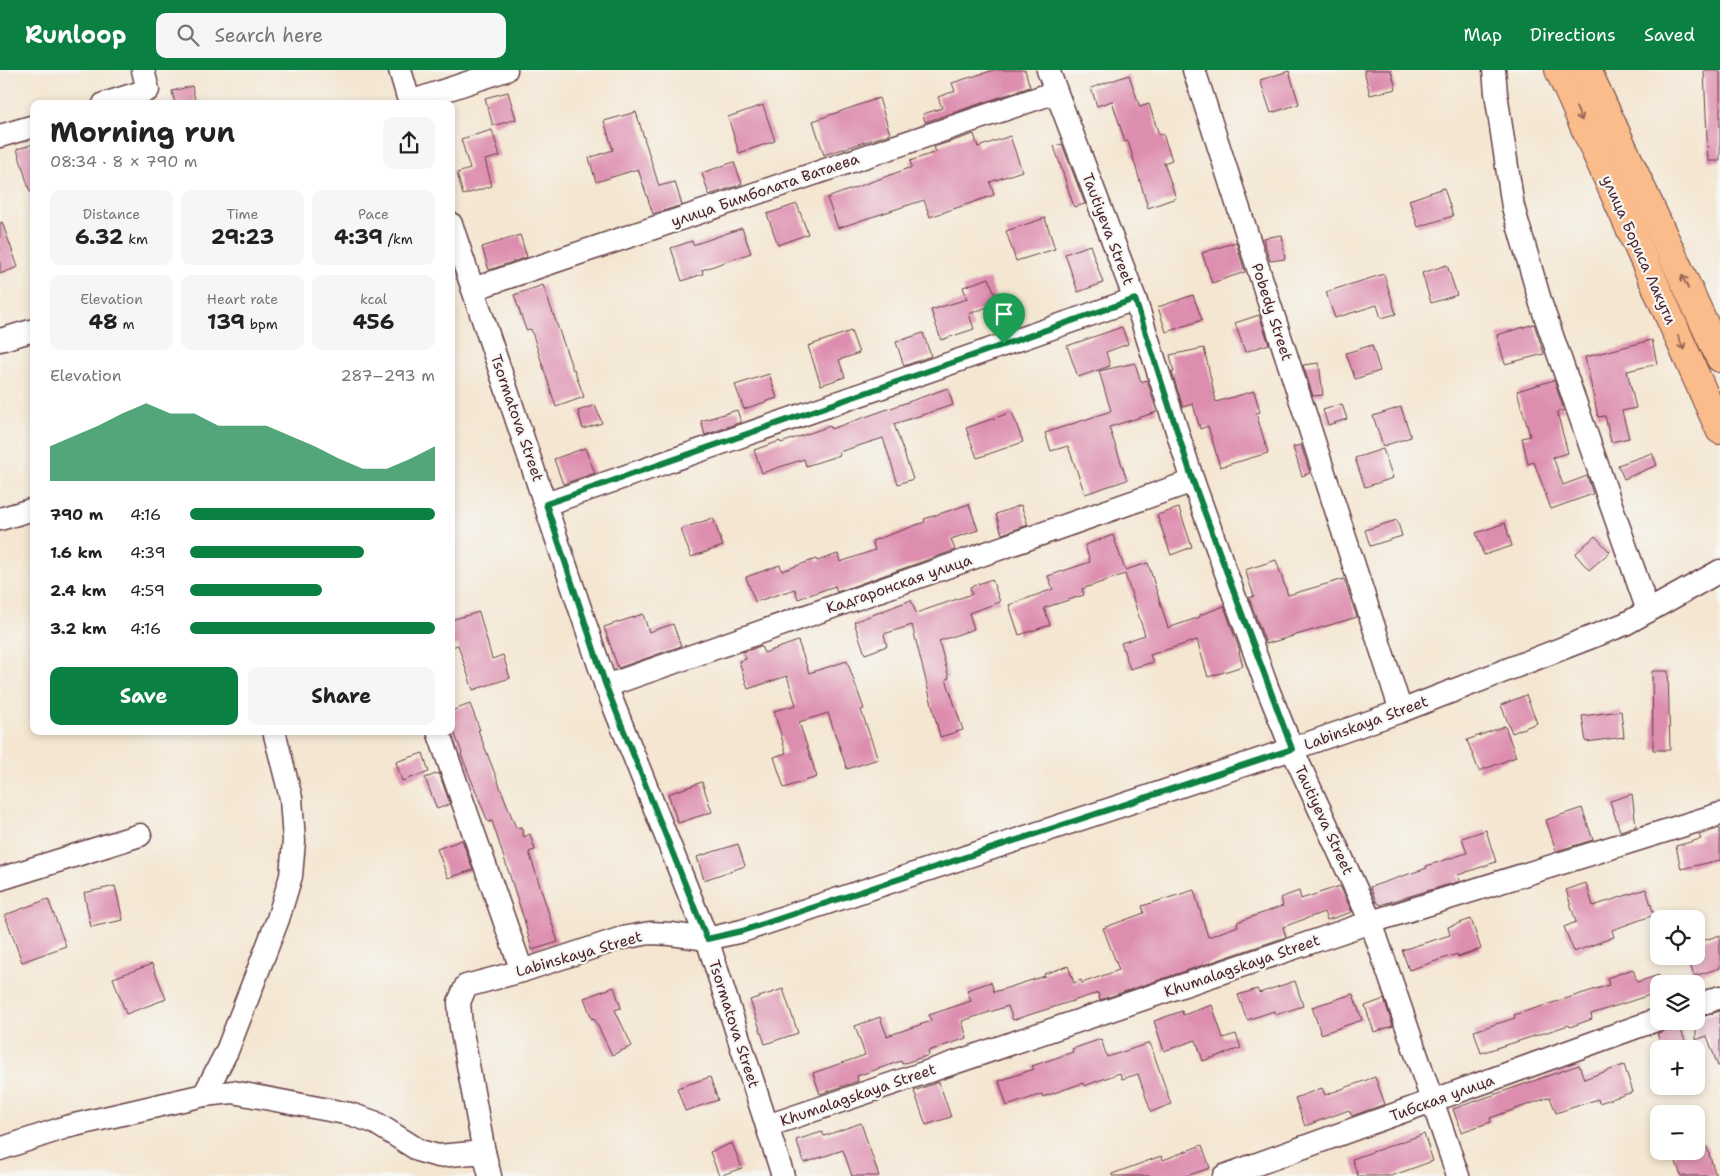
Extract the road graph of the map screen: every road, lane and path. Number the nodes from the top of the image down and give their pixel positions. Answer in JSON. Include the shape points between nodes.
{"nodes":[{"id":1,"x":400,"y":70,"type":"edge"},
{"id":2,"x":506,"y":70,"type":"edge"},
{"id":3,"x":1048,"y":70,"type":"edge"},
{"id":4,"x":1194,"y":70,"type":"edge"},
{"id":5,"x":1494,"y":70,"type":"edge"},
{"id":6,"x":1559,"y":70,"type":"edge"},
{"id":7,"x":1587,"y":70,"type":"edge"},
{"id":8,"x":147,"y":88,"type":"edge"},
{"id":9,"x":1056,"y":92,"type":"junction"},
{"id":10,"x":115,"y":100,"type":"edge"},
{"id":11,"x":409,"y":100,"type":"edge"},
{"id":12,"x":419,"y":100,"type":"edge"},
{"id":13,"x":30,"y":127,"type":"edge"},
{"id":14,"x":0,"y":136,"type":"edge"},
{"id":15,"x":455,"y":236,"type":"edge"},
{"id":16,"x":473,"y":289,"type":"junction"},
{"id":17,"x":1135,"y":299,"type":"junction"},
{"id":18,"x":30,"y":331,"type":"edge"},
{"id":19,"x":0,"y":340,"type":"edge"},
{"id":20,"x":1720,"y":358,"type":"edge"},
{"id":21,"x":1720,"y":430,"type":"edge"},
{"id":22,"x":1193,"y":481,"type":"junction"},
{"id":23,"x":546,"y":504,"type":"junction"},
{"id":24,"x":30,"y":510,"type":"edge"},
{"id":25,"x":0,"y":519,"type":"edge"},
{"id":26,"x":1720,"y":570,"type":"edge"},
{"id":27,"x":1648,"y":610,"type":"junction"},
{"id":28,"x":606,"y":686,"type":"junction"},
{"id":29,"x":1401,"y":711,"type":"junction"},
{"id":30,"x":275,"y":735,"type":"edge"},
{"id":31,"x":439,"y":735,"type":"edge"},
{"id":32,"x":1292,"y":749,"type":"junction"},
{"id":33,"x":1720,"y":814,"type":"edge"},
{"id":34,"x":140,"y":835,"type":"dead end"},
{"id":35,"x":0,"y":879,"type":"edge"},
{"id":36,"x":1371,"y":922,"type":"junction"},
{"id":37,"x":707,"y":939,"type":"junction"},
{"id":38,"x":522,"y":971,"type":"junction"},
{"id":39,"x":1720,"y":997,"type":"edge"},
{"id":40,"x":1705,"y":1003,"type":"edge"},
{"id":41,"x":1650,"y":1022,"type":"edge"},
{"id":42,"x":204,"y":1095,"type":"junction"},
{"id":43,"x":1432,"y":1102,"type":"junction"},
{"id":44,"x":767,"y":1126,"type":"junction"},
{"id":45,"x":0,"y":1149,"type":"edge"},
{"id":46,"x":484,"y":1152,"type":"junction"},
{"id":47,"x":490,"y":1176,"type":"edge"},
{"id":48,"x":783,"y":1176,"type":"edge"},
{"id":49,"x":1224,"y":1176,"type":"edge"},
{"id":50,"x":1458,"y":1176,"type":"edge"}],
"edges":[{"from":1,"to":11,"type":"street"},
{"from":2,"to":12,"type":"street"},
{"from":3,"to":9,"type":"street","name":"Tautiyeva Street"},
{"from":4,"to":29,"type":"street","name":"Pobedy Street"},
{"from":5,"to":27,"type":"street","via":[[1518,225],[1541,304]]},
{"from":6,"to":21,"type":"main road","name":"улица Бориса Лакути","one_way":true},
{"from":20,"to":7,"type":"main road","name":"улица Бориса Лакути","one_way":true},
{"from":8,"to":10,"type":"street"},
{"from":9,"to":16,"type":"street","name":"улица Бимболата Ватаева"},
{"from":9,"to":17,"type":"street","name":"Tautiyeva Street"},
{"from":13,"to":14,"type":"street"},
{"from":15,"to":16,"type":"street","name":"Tsormatova Street"},
{"from":16,"to":23,"type":"street","name":"Tsormatova Street"},
{"from":17,"to":22,"type":"street","name":"Tautiyeva Street"},
{"from":17,"to":23,"type":"street"},
{"from":18,"to":19,"type":"street"},
{"from":22,"to":28,"type":"street","name":"Кадгаронская улица"},
{"from":22,"to":32,"type":"street","name":"Tautiyeva Street"},
{"from":23,"to":28,"type":"street","name":"Tsormatova Street"},
{"from":24,"to":25,"type":"street"},
{"from":26,"to":27,"type":"street","name":"Labinskaya Street"},
{"from":27,"to":29,"type":"street","name":"Labinskaya Street","via":[[1625,624]]},
{"from":28,"to":37,"type":"street","name":"Tsormatova Street"},
{"from":29,"to":32,"type":"street","name":"Labinskaya Street"},
{"from":30,"to":42,"type":"street","via":[[290,798],[294,841],[290,876],[278,919],[227,1051]]},
{"from":31,"to":38,"type":"street"},
{"from":32,"to":36,"type":"street","name":"Tautiyeva Street"},
{"from":32,"to":37,"type":"street","name":"Labinskaya Street","via":[[742,931]]},
{"from":33,"to":36,"type":"street","name":"Khumalagskaya Street"},
{"from":34,"to":35,"type":"street"},
{"from":36,"to":43,"type":"street","name":"Tautiyeva Street"},
{"from":36,"to":44,"type":"street","name":"Khumalagskaya Street"},
{"from":37,"to":38,"type":"street","name":"Labinskaya Street","via":[[650,933],[622,938]]},
{"from":37,"to":44,"type":"street","name":"Tsormatova Street"},
{"from":38,"to":46,"type":"street","name":"Labinskaya Street","via":[[466,986],[459,1002]]},
{"from":39,"to":40,"type":"street"},
{"from":41,"to":43,"type":"street","name":"Тибская улица"},
{"from":42,"to":45,"type":"street","via":[[66,1127]]},
{"from":42,"to":46,"type":"street","via":[[233,1092],[350,1114],[374,1122],[420,1151],[438,1156]]},
{"from":43,"to":49,"type":"street","name":"Тибская улица"},
{"from":43,"to":50,"type":"street","name":"Tautiyeva Street"},
{"from":44,"to":48,"type":"street","name":"Tsormatova Street"},
{"from":46,"to":47,"type":"street"}]}
